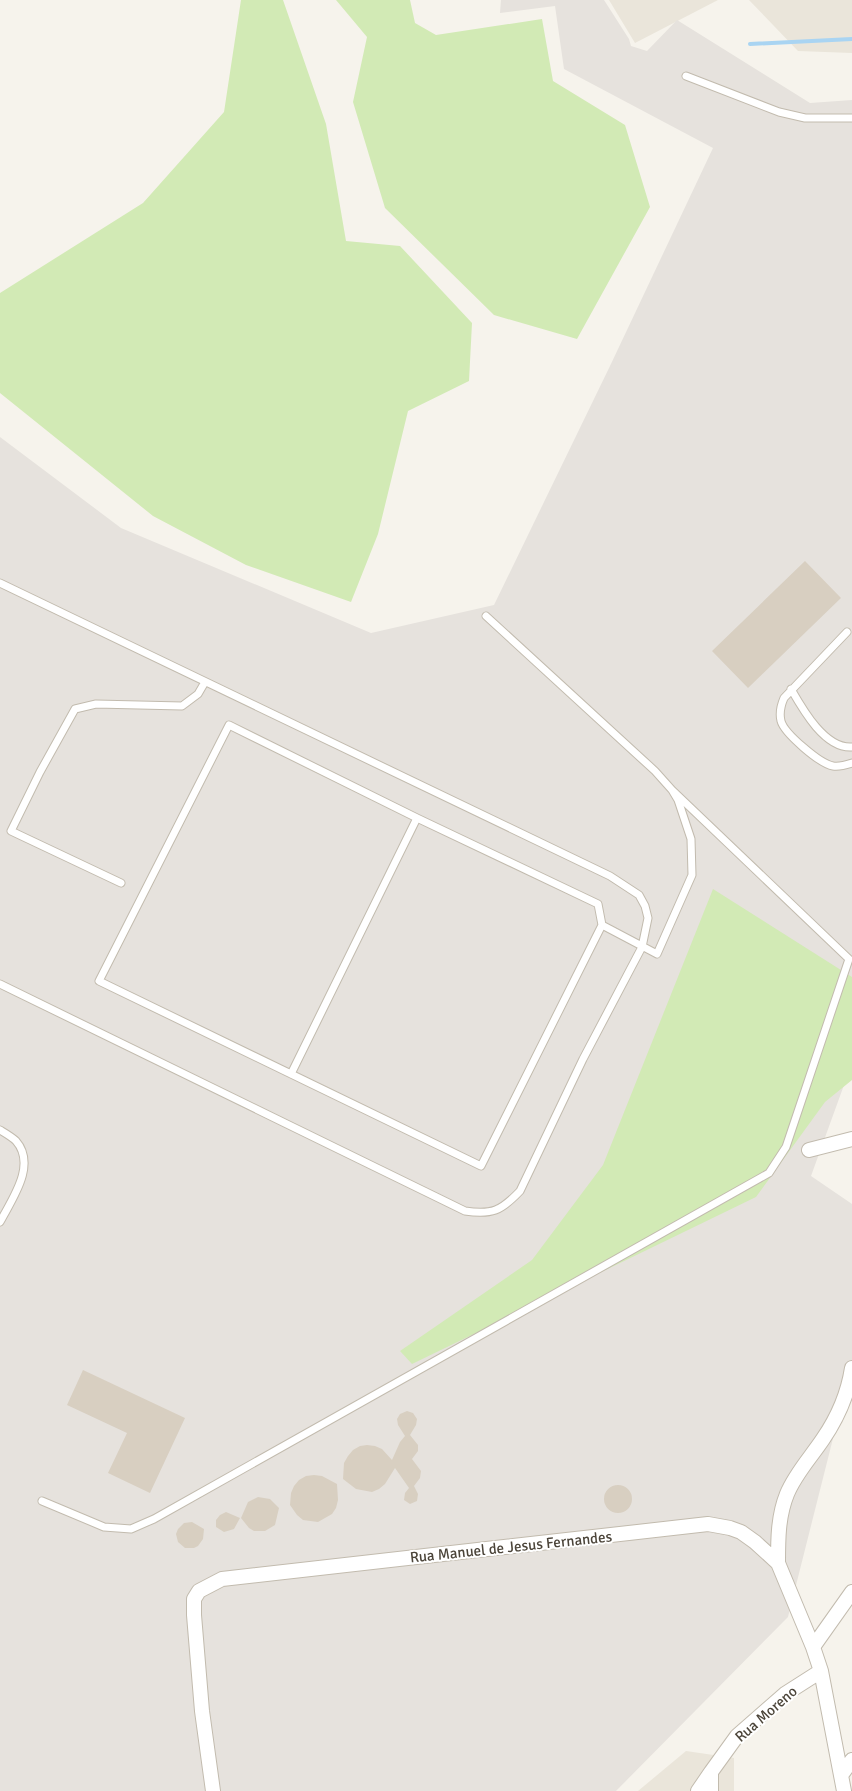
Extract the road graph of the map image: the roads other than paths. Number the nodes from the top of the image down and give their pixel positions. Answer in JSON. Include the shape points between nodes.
{"nodes":[{"id":1,"x":686,"y":76,"type":"dead end"},
{"id":2,"x":852,"y":118,"type":"edge"},
{"id":3,"x":0,"y":583,"type":"edge"},
{"id":4,"x":486,"y":616,"type":"dead end"},
{"id":5,"x":847,"y":632,"type":"dead end"},
{"id":6,"x":205,"y":682,"type":"junction"},
{"id":7,"x":791,"y":689,"type":"junction"},
{"id":8,"x":852,"y":747,"type":"edge"},
{"id":9,"x":852,"y":763,"type":"edge"},
{"id":10,"x":672,"y":790,"type":"junction"},
{"id":11,"x":417,"y":818,"type":"junction"},
{"id":12,"x":121,"y":883,"type":"dead end"},
{"id":13,"x":602,"y":925,"type":"junction"},
{"id":14,"x":642,"y":947,"type":"junction"},
{"id":15,"x":0,"y":984,"type":"edge"},
{"id":16,"x":291,"y":1074,"type":"junction"},
{"id":17,"x":0,"y":1130,"type":"edge"},
{"id":18,"x":852,"y":1139,"type":"edge"},
{"id":19,"x":809,"y":1150,"type":"dead end"},
{"id":20,"x":0,"y":1222,"type":"edge"},
{"id":21,"x":852,"y":1368,"type":"edge"},
{"id":22,"x":42,"y":1501,"type":"dead end"},
{"id":23,"x":778,"y":1563,"type":"junction"},
{"id":24,"x":852,"y":1592,"type":"edge"},
{"id":25,"x":813,"y":1647,"type":"junction"},
{"id":26,"x":821,"y":1671,"type":"junction"},
{"id":27,"x":852,"y":1760,"type":"edge"},
{"id":28,"x":711,"y":1772,"type":"junction"},
{"id":29,"x":842,"y":1774,"type":"junction"},
{"id":30,"x":213,"y":1791,"type":"edge"},
{"id":31,"x":698,"y":1791,"type":"edge"},
{"id":32,"x":711,"y":1791,"type":"edge"},
{"id":33,"x":844,"y":1791,"type":"edge"}],
"edges":[{"from":1,"to":2,"type":"lane","via":[[779,112],[805,118]]},
{"from":3,"to":6,"type":"lane"},
{"from":4,"to":10,"type":"lane"},
{"from":5,"to":7,"type":"lane"},
{"from":6,"to":12,"type":"lane","via":[[198,694],[182,706],[96,704],[75,709],[11,831]]},
{"from":6,"to":14,"type":"lane","via":[[610,876],[639,895],[646,906],[648,918]]},
{"from":7,"to":8,"type":"lane","via":[[805,713],[834,744]]},
{"from":7,"to":9,"type":"lane","via":[[781,706],[781,723],[786,731],[827,765]]},
{"from":10,"to":14,"type":"lane","via":[[691,839],[692,875],[658,954]]},
{"from":10,"to":22,"type":"lane","via":[[849,959],[786,1148],[769,1174],[154,1519],[131,1529],[104,1527]]},
{"from":11,"to":13,"type":"lane","via":[[598,904]]},
{"from":11,"to":16,"type":"lane"},
{"from":11,"to":16,"type":"lane","via":[[229,726],[99,981]]},
{"from":13,"to":14,"type":"lane"},
{"from":13,"to":16,"type":"lane","via":[[480,1166]]},
{"from":14,"to":15,"type":"lane","via":[[583,1059],[520,1191],[507,1204],[481,1213],[465,1210]]},
{"from":17,"to":20,"type":"lane","via":[[15,1140],[22,1150],[24,1164],[21,1182]]},
{"from":18,"to":19,"type":"street"},
{"from":21,"to":23,"type":"street","via":[[844,1403],[787,1494],[778,1536]]},
{"from":23,"to":25,"type":"street","name":"Rua Manuel de Jesus Fernandes"},
{"from":23,"to":30,"type":"street","name":"Rua Manuel de Jesus Fernandes","via":[[741,1532],[708,1524],[222,1579],[199,1591],[194,1599],[202,1711]]},
{"from":24,"to":25,"type":"street"},
{"from":25,"to":26,"type":"street","name":"Rua Manuel de Jesus Fernandes"},
{"from":26,"to":28,"type":"street","name":"Rua Moreno","via":[[785,1694],[737,1736]]},
{"from":26,"to":29,"type":"street","name":"Rua Manuel de Jesus Fernandes"},
{"from":27,"to":29,"type":"street"},
{"from":28,"to":31,"type":"street","name":"Rua Moreno"},
{"from":28,"to":32,"type":"street"},
{"from":29,"to":33,"type":"street","name":"Rua Manuel de Jesus Fernandes"}]}
